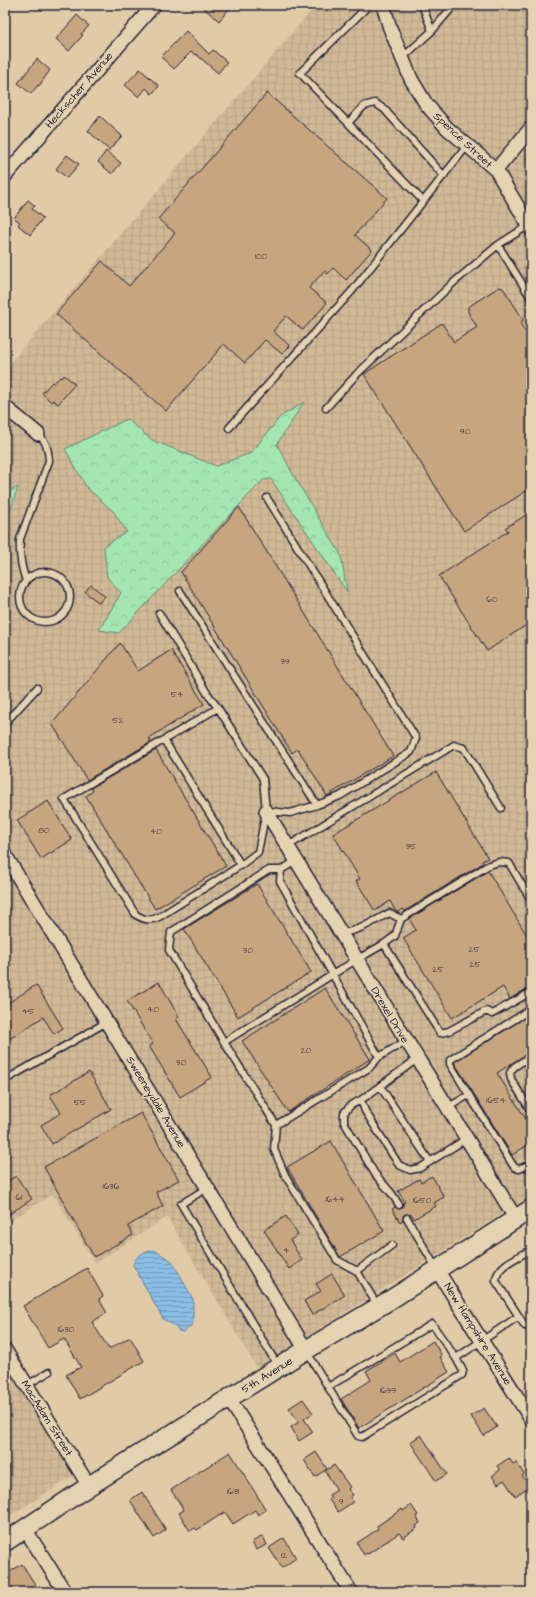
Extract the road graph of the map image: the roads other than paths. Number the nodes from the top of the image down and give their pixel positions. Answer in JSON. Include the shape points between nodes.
{"nodes":[{"id":1,"x":154,"y":5,"type":"edge"},
{"id":2,"x":369,"y":5,"type":"edge"},
{"id":3,"x":383,"y":5,"type":"edge"},
{"id":4,"x":422,"y":5,"type":"edge"},
{"id":5,"x":454,"y":5,"type":"edge"},
{"id":6,"x":432,"y":31,"type":"junction"},
{"id":7,"x":402,"y":58,"type":"junction"},
{"id":8,"x":348,"y":123,"type":"junction"},
{"id":9,"x":531,"y":128,"type":"edge"},
{"id":10,"x":467,"y":146,"type":"junction"},
{"id":11,"x":496,"y":170,"type":"junction"},
{"id":12,"x":5,"y":176,"type":"edge"},
{"id":13,"x":444,"y":176,"type":"junction"},
{"id":14,"x":424,"y":201,"type":"junction"},
{"id":15,"x":530,"y":227,"type":"edge"},
{"id":16,"x":498,"y":245,"type":"junction"},
{"id":17,"x":531,"y":298,"type":"edge"},
{"id":18,"x":5,"y":408,"type":"edge"},
{"id":19,"x":326,"y":408,"type":"dead end"},
{"id":20,"x":229,"y":428,"type":"dead end"},
{"id":21,"x":38,"y":434,"type":"joint"},
{"id":22,"x":266,"y":498,"type":"dead end"},
{"id":23,"x":26,"y":581,"type":"junction"},
{"id":24,"x":180,"y":591,"type":"dead end"},
{"id":25,"x":159,"y":613,"type":"dead end"},
{"id":26,"x":37,"y":688,"type":"dead end"},
{"id":27,"x":218,"y":708,"type":"junction"},
{"id":28,"x":5,"y":723,"type":"edge"},
{"id":29,"x":164,"y":740,"type":"junction"},
{"id":30,"x":317,"y":805,"type":"junction"},
{"id":31,"x":501,"y":808,"type":"dead end"},
{"id":32,"x":266,"y":811,"type":"junction"},
{"id":33,"x":288,"y":846,"type":"junction"},
{"id":34,"x":5,"y":855,"type":"edge"},
{"id":35,"x":296,"y":861,"type":"junction"},
{"id":36,"x":242,"y":865,"type":"junction"},
{"id":37,"x":281,"y":870,"type":"junction"},
{"id":38,"x":531,"y":900,"type":"edge"},
{"id":39,"x":401,"y":919,"type":"junction"},
{"id":40,"x":341,"y":933,"type":"junction"},
{"id":41,"x":384,"y":944,"type":"junction"},
{"id":42,"x":356,"y":960,"type":"junction"},
{"id":43,"x":333,"y":974,"type":"junction"},
{"id":44,"x":531,"y":992,"type":"edge"},
{"id":45,"x":531,"y":1009,"type":"edge"},
{"id":46,"x":107,"y":1022,"type":"junction"},
{"id":47,"x":406,"y":1041,"type":"junction"},
{"id":48,"x":224,"y":1042,"type":"junction"},
{"id":49,"x":531,"y":1056,"type":"edge"},
{"id":50,"x":379,"y":1057,"type":"junction"},
{"id":51,"x":417,"y":1059,"type":"junction"},
{"id":52,"x":5,"y":1080,"type":"edge"},
{"id":53,"x":380,"y":1086,"type":"junction"},
{"id":54,"x":469,"y":1095,"type":"junction"},
{"id":55,"x":361,"y":1100,"type":"junction"},
{"id":56,"x":447,"y":1108,"type":"junction"},
{"id":57,"x":531,"y":1111,"type":"edge"},
{"id":58,"x":276,"y":1124,"type":"junction"},
{"id":59,"x":466,"y":1139,"type":"junction"},
{"id":60,"x":430,"y":1162,"type":"junction"},
{"id":61,"x":531,"y":1164,"type":"edge"},
{"id":62,"x":207,"y":1188,"type":"junction"},
{"id":63,"x":399,"y":1205,"type":"dead end"},
{"id":64,"x":531,"y":1209,"type":"edge"},
{"id":65,"x":407,"y":1218,"type":"dead end"},
{"id":66,"x":516,"y":1219,"type":"junction"},
{"id":67,"x":392,"y":1245,"type":"dead end"},
{"id":68,"x":531,"y":1250,"type":"edge"},
{"id":69,"x":357,"y":1270,"type":"junction"},
{"id":70,"x":437,"y":1270,"type":"junction"},
{"id":71,"x":378,"y":1307,"type":"junction"},
{"id":72,"x":519,"y":1316,"type":"junction"},
{"id":73,"x":531,"y":1328,"type":"edge"},
{"id":74,"x":482,"y":1342,"type":"junction"},
{"id":75,"x":5,"y":1350,"type":"edge"},
{"id":76,"x":306,"y":1350,"type":"junction"},
{"id":77,"x":456,"y":1358,"type":"junction"},
{"id":78,"x":279,"y":1367,"type":"junction"},
{"id":79,"x":49,"y":1372,"type":"dead end"},
{"id":80,"x":27,"y":1385,"type":"junction"},
{"id":81,"x":328,"y":1387,"type":"junction"},
{"id":82,"x":229,"y":1398,"type":"junction"},
{"id":83,"x":531,"y":1419,"type":"edge"},
{"id":84,"x":89,"y":1486,"type":"junction"},
{"id":85,"x":25,"y":1529,"type":"junction"},
{"id":86,"x":5,"y":1542,"type":"edge"},
{"id":87,"x":65,"y":1592,"type":"edge"},
{"id":88,"x":351,"y":1592,"type":"edge"}],
"edges":[{"from":1,"to":12,"type":"street","name":"Heckscher Avenue"},
{"from":2,"to":8,"type":"lane","via":[[300,73]]},
{"from":3,"to":7,"type":"street","name":"Spence Street"},
{"from":4,"to":6,"type":"lane"},
{"from":5,"to":6,"type":"lane"},
{"from":6,"to":7,"type":"lane"},
{"from":7,"to":10,"type":"street","name":"Spence Street","via":[[426,104]]},
{"from":8,"to":13,"type":"lane","via":[[364,106],[375,103],[384,109]]},
{"from":8,"to":14,"type":"lane"},
{"from":9,"to":11,"type":"street"},
{"from":10,"to":11,"type":"street","name":"Spence Street"},
{"from":10,"to":13,"type":"lane"},
{"from":11,"to":15,"type":"street","name":"Spence Street"},
{"from":13,"to":14,"type":"lane"},
{"from":14,"to":20,"type":"lane","via":[[352,291]]},
{"from":15,"to":16,"type":"lane"},
{"from":16,"to":17,"type":"lane"},
{"from":16,"to":19,"type":"lane","via":[[446,289],[357,374]]},
{"from":18,"to":21,"type":"street"},
{"from":21,"to":23,"type":"lane","via":[[45,440],[49,461],[20,539],[19,552]]},
{"from":22,"to":30,"type":"lane","via":[[416,738],[412,752],[340,796]]},
{"from":23,"to":23,"type":"lane","via":[[20,596],[21,604],[29,617],[36,621],[53,621],[66,611],[70,595],[62,580],[55,575],[44,573],[32,576]]},
{"from":24,"to":30,"type":"lane"},
{"from":25,"to":27,"type":"lane"},
{"from":26,"to":28,"type":"lane"},
{"from":27,"to":29,"type":"lane"},
{"from":27,"to":32,"type":"lane","via":[[263,780]]},
{"from":29,"to":36,"type":"lane"},
{"from":29,"to":36,"type":"lane","via":[[64,799],[136,915],[144,920],[159,917]]},
{"from":30,"to":32,"type":"lane","via":[[290,813]]},
{"from":31,"to":33,"type":"lane","via":[[464,748],[454,745]]},
{"from":32,"to":33,"type":"street","name":"Drexel Drive"},
{"from":32,"to":36,"type":"lane","via":[[258,852]]},
{"from":33,"to":35,"type":"street","name":"Drexel Drive"},
{"from":34,"to":46,"type":"street","name":"Sweeneydale Avenue"},
{"from":35,"to":37,"type":"lane"},
{"from":35,"to":40,"type":"street","name":"Drexel Drive"},
{"from":37,"to":43,"type":"lane","via":[[280,881]]},
{"from":37,"to":48,"type":"lane","via":[[269,870],[171,932],[169,950]]},
{"from":38,"to":39,"type":"lane","via":[[509,864],[499,862]]},
{"from":39,"to":40,"type":"lane","via":[[389,913],[352,932]]},
{"from":39,"to":41,"type":"lane","via":[[395,936]]},
{"from":40,"to":42,"type":"street","name":"Drexel Drive"},
{"from":41,"to":42,"type":"lane"},
{"from":41,"to":44,"type":"lane","via":[[440,1033],[449,1031],[486,1011],[492,1014]]},
{"from":42,"to":43,"type":"lane"},
{"from":42,"to":47,"type":"street","name":"Drexel Drive"},
{"from":43,"to":48,"type":"lane"},
{"from":43,"to":50,"type":"lane"},
{"from":45,"to":54,"type":"lane","via":[[450,1060]]},
{"from":46,"to":52,"type":"lane"},
{"from":46,"to":62,"type":"street","name":"Sweeneydale Avenue"},
{"from":47,"to":50,"type":"lane"},
{"from":47,"to":51,"type":"street","name":"Drexel Drive"},
{"from":48,"to":58,"type":"lane"},
{"from":49,"to":57,"type":"lane","via":[[514,1067],[510,1073],[511,1079]]},
{"from":50,"to":58,"type":"lane","via":[[369,1068]]},
{"from":51,"to":53,"type":"lane"},
{"from":51,"to":56,"type":"street","name":"Drexel Drive"},
{"from":53,"to":55,"type":"lane"},
{"from":53,"to":60,"type":"lane"},
{"from":54,"to":56,"type":"lane"},
{"from":54,"to":61,"type":"lane","via":[[514,1167],[520,1169]]},
{"from":55,"to":60,"type":"lane","via":[[365,1111],[399,1165],[410,1170]]},
{"from":55,"to":63,"type":"lane","via":[[351,1105],[344,1113],[344,1122],[375,1174]]},
{"from":56,"to":59,"type":"street","name":"Drexel Drive"},
{"from":58,"to":69,"type":"lane","via":[[274,1149],[285,1175],[337,1260]]},
{"from":59,"to":60,"type":"lane"},
{"from":59,"to":66,"type":"street","name":"Drexel Drive"},
{"from":62,"to":76,"type":"street","name":"Sweeneydale Avenue"},
{"from":62,"to":78,"type":"lane","via":[[181,1204]]},
{"from":64,"to":66,"type":"main road","name":"5th Avenue"},
{"from":65,"to":70,"type":"lane"},
{"from":66,"to":70,"type":"main road","name":"5th Avenue"},
{"from":67,"to":69,"type":"lane"},
{"from":68,"to":72,"type":"lane","via":[[504,1266],[496,1276],[496,1281]]},
{"from":69,"to":71,"type":"lane"},
{"from":70,"to":71,"type":"main road","name":"5th Avenue"},
{"from":70,"to":74,"type":"street","name":"New Hampshire Avenue"},
{"from":71,"to":76,"type":"main road","name":"5th Avenue"},
{"from":72,"to":73,"type":"lane","via":[[525,1326]]},
{"from":72,"to":74,"type":"lane"},
{"from":74,"to":77,"type":"lane"},
{"from":74,"to":83,"type":"street","name":"New Hampshire Avenue"},
{"from":75,"to":80,"type":"street","name":"MacAdam Street"},
{"from":76,"to":78,"type":"main road","name":"5th Avenue"},
{"from":76,"to":81,"type":"lane"},
{"from":77,"to":81,"type":"lane","via":[[432,1324]]},
{"from":77,"to":81,"type":"lane","via":[[463,1371],[462,1375],[362,1437],[358,1436]]},
{"from":78,"to":82,"type":"main road","name":"5th Avenue"},
{"from":79,"to":80,"type":"lane"},
{"from":80,"to":84,"type":"street","name":"MacAdam Street"},
{"from":82,"to":84,"type":"main road","name":"5th Avenue"},
{"from":82,"to":88,"type":"street"},
{"from":84,"to":85,"type":"main road","name":"5th Avenue"},
{"from":85,"to":86,"type":"main road","name":"5th Avenue"},
{"from":85,"to":87,"type":"street"}]}
